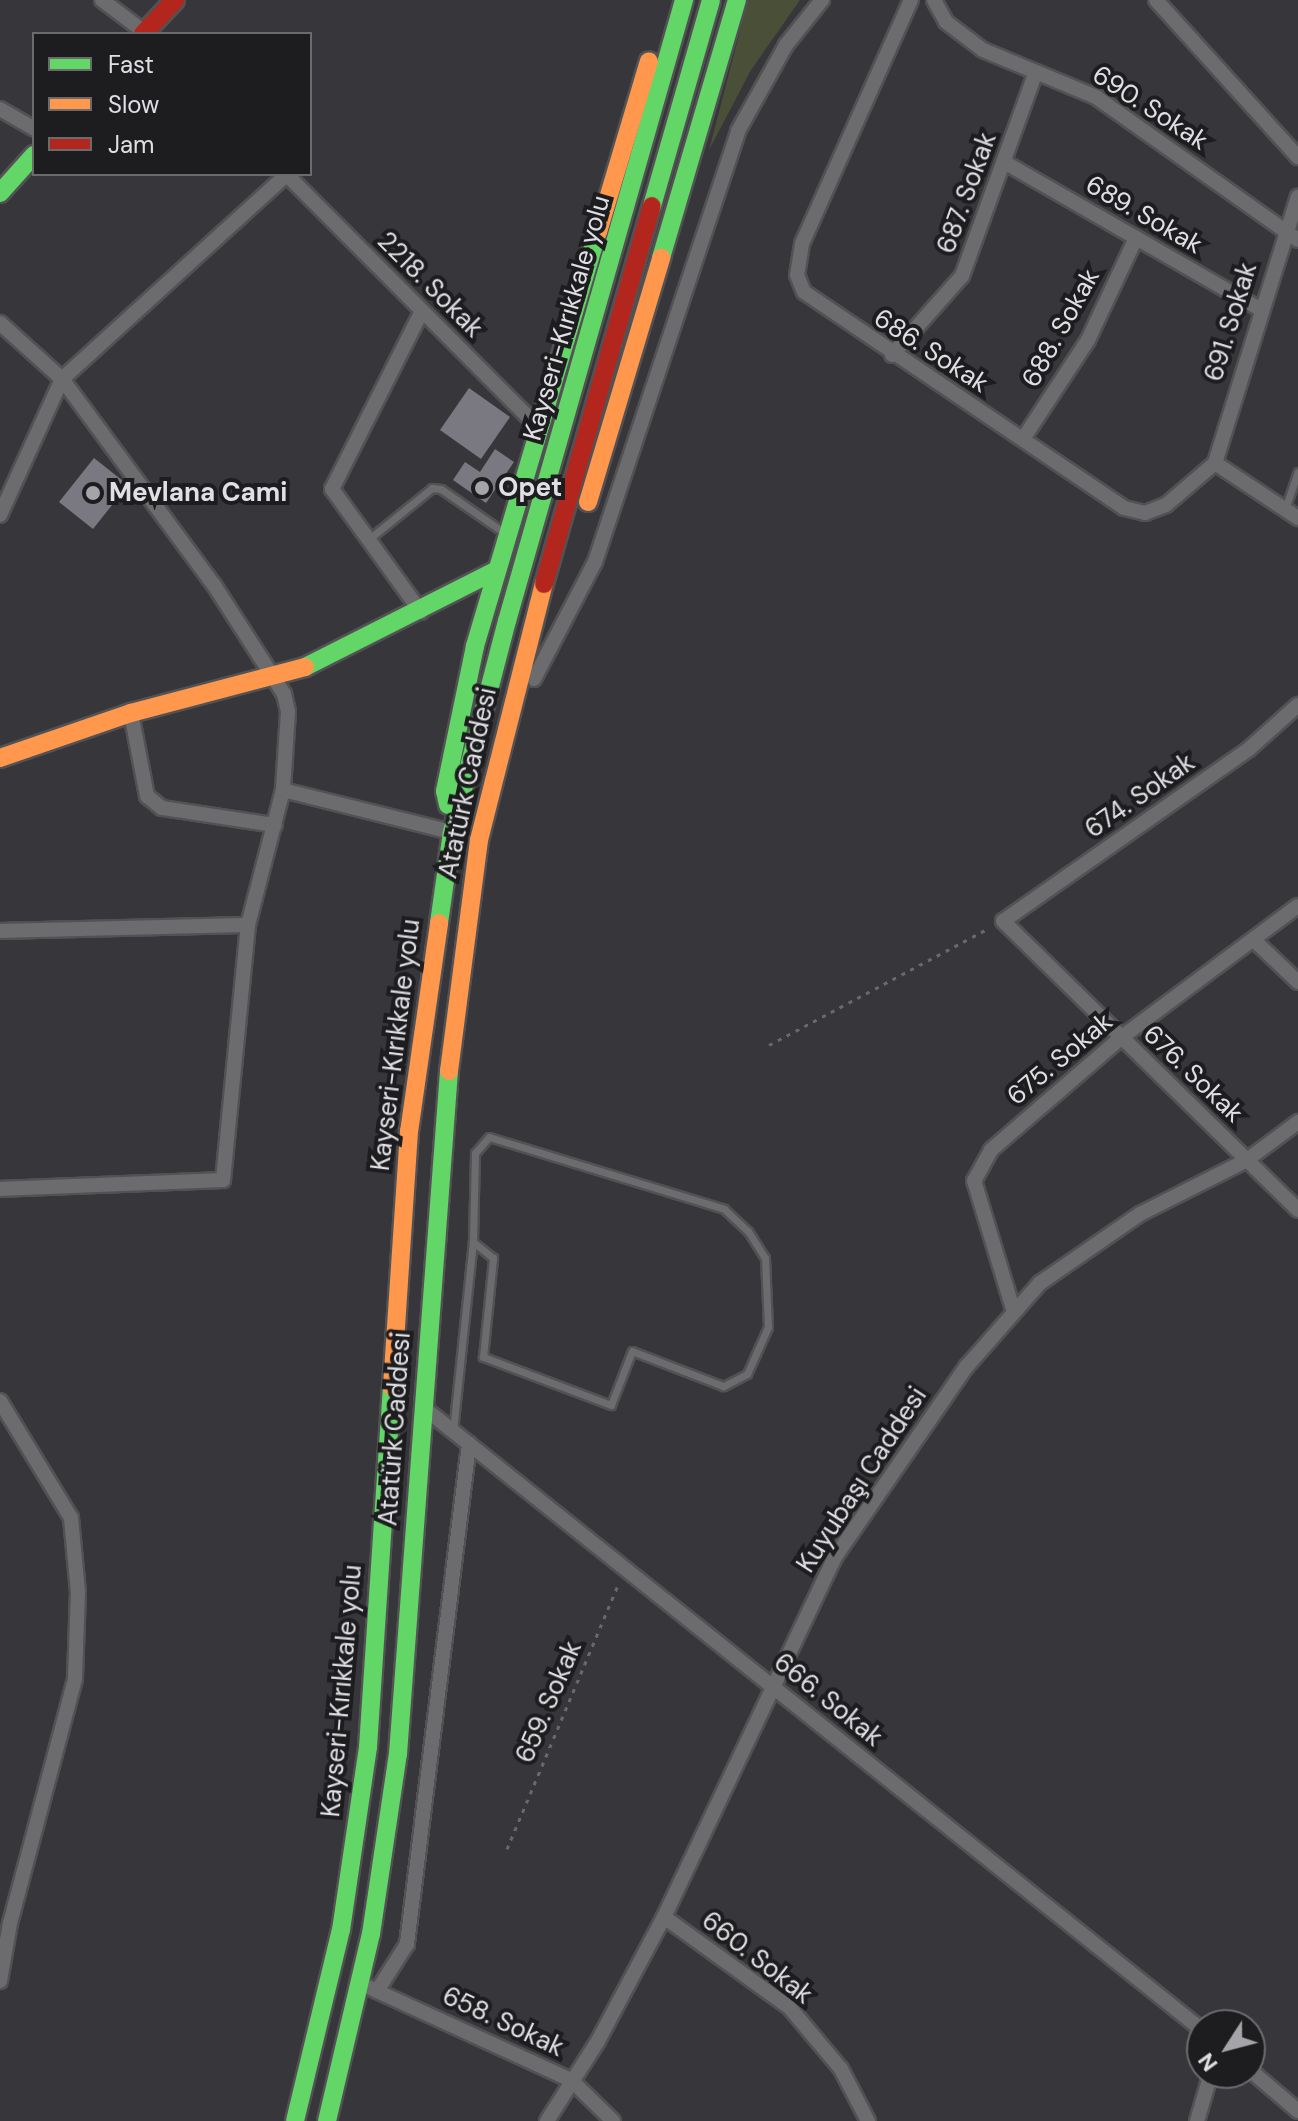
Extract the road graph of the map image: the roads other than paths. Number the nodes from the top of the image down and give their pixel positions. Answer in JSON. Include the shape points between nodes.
{"nodes":[{"id":1,"x":102,"y":0,"type":"edge"},
{"id":2,"x":175,"y":0,"type":"edge"},
{"id":3,"x":667,"y":0,"type":"edge"},
{"id":4,"x":684,"y":0,"type":"edge"},
{"id":5,"x":711,"y":0,"type":"edge"},
{"id":6,"x":737,"y":0,"type":"edge"},
{"id":7,"x":822,"y":0,"type":"edge"},
{"id":8,"x":911,"y":0,"type":"edge"},
{"id":9,"x":934,"y":0,"type":"edge"},
{"id":10,"x":1156,"y":0,"type":"edge"},
{"id":11,"x":144,"y":32,"type":"edge"},
{"id":12,"x":146,"y":32,"type":"edge"},
{"id":13,"x":1036,"y":72,"type":"junction"},
{"id":14,"x":0,"y":109,"type":"edge"},
{"id":15,"x":32,"y":128,"type":"edge"},
{"id":16,"x":32,"y":157,"type":"edge"},
{"id":17,"x":1298,"y":157,"type":"edge"},
{"id":18,"x":1004,"y":162,"type":"junction"},
{"id":19,"x":284,"y":176,"type":"edge"},
{"id":20,"x":288,"y":176,"type":"edge"},
{"id":21,"x":0,"y":193,"type":"edge"},
{"id":22,"x":1298,"y":197,"type":"edge"},
{"id":23,"x":1285,"y":228,"type":"junction"},
{"id":24,"x":1136,"y":238,"type":"junction"},
{"id":25,"x":1298,"y":240,"type":"edge"},
{"id":26,"x":1260,"y":309,"type":"junction"},
{"id":27,"x":422,"y":311,"type":"junction"},
{"id":28,"x":0,"y":323,"type":"edge"},
{"id":29,"x":892,"y":355,"type":"junction"},
{"id":30,"x":62,"y":379,"type":"junction"},
{"id":31,"x":541,"y":430,"type":"junction"},
{"id":32,"x":1023,"y":439,"type":"junction"},
{"id":33,"x":1215,"y":463,"type":"junction"},
{"id":34,"x":1298,"y":472,"type":"edge"},
{"id":35,"x":1285,"y":509,"type":"junction"},
{"id":36,"x":0,"y":515,"type":"edge"},
{"id":37,"x":1298,"y":518,"type":"edge"},
{"id":38,"x":508,"y":535,"type":"junction"},
{"id":39,"x":369,"y":539,"type":"junction"},
{"id":40,"x":497,"y":570,"type":"junction"},
{"id":41,"x":421,"y":612,"type":"junction"},
{"id":42,"x":273,"y":678,"type":"junction"},
{"id":43,"x":534,"y":679,"type":"junction"},
{"id":44,"x":1298,"y":705,"type":"edge"},
{"id":45,"x":131,"y":713,"type":"junction"},
{"id":46,"x":0,"y":758,"type":"edge"},
{"id":47,"x":283,"y":790,"type":"junction"},
{"id":48,"x":275,"y":825,"type":"junction"},
{"id":49,"x":452,"y":832,"type":"junction"},
{"id":50,"x":479,"y":840,"type":"junction"},
{"id":51,"x":1298,"y":906,"type":"edge"},
{"id":52,"x":1003,"y":921,"type":"joint"},
{"id":53,"x":248,"y":925,"type":"junction"},
{"id":54,"x":0,"y":931,"type":"edge"},
{"id":55,"x":1256,"y":942,"type":"junction"},
{"id":56,"x":1298,"y":982,"type":"edge"},
{"id":57,"x":1122,"y":1037,"type":"junction"},
{"id":58,"x":1298,"y":1122,"type":"edge"},
{"id":59,"x":1247,"y":1160,"type":"junction"},
{"id":60,"x":0,"y":1189,"type":"edge"},
{"id":61,"x":1298,"y":1210,"type":"edge"},
{"id":62,"x":473,"y":1242,"type":"junction"},
{"id":63,"x":1013,"y":1309,"type":"junction"},
{"id":64,"x":0,"y":1401,"type":"edge"},
{"id":65,"x":424,"y":1408,"type":"junction"},
{"id":66,"x":453,"y":1431,"type":"junction"},
{"id":67,"x":469,"y":1444,"type":"junction"},
{"id":68,"x":772,"y":1686,"type":"junction"},
{"id":69,"x":0,"y":1904,"type":"edge"},
{"id":70,"x":664,"y":1917,"type":"junction"},
{"id":71,"x":10,"y":1923,"type":"junction"},
{"id":72,"x":0,"y":1981,"type":"edge"},
{"id":73,"x":369,"y":1987,"type":"junction"},
{"id":74,"x":1186,"y":2017,"type":"edge"},
{"id":75,"x":571,"y":2080,"type":"junction"},
{"id":76,"x":1266,"y":2084,"type":"edge"},
{"id":77,"x":1206,"y":2089,"type":"edge"},
{"id":78,"x":1298,"y":2111,"type":"edge"},
{"id":79,"x":295,"y":2121,"type":"edge"},
{"id":80,"x":327,"y":2121,"type":"edge"},
{"id":81,"x":547,"y":2121,"type":"edge"},
{"id":82,"x":613,"y":2121,"type":"edge"},
{"id":83,"x":868,"y":2121,"type":"edge"},
{"id":84,"x":1197,"y":2121,"type":"edge"}],
"edges":[{"from":1,"to":11,"type":"street"},
{"from":2,"to":12,"type":"main road"},
{"from":3,"to":31,"type":"main road"},
{"from":4,"to":49,"type":"main road","name":"Kayseri-Kırıkkale yolu"},
{"from":5,"to":50,"type":"main road","name":"Atatürk Caddesi","via":[[520,669]]},
{"from":6,"to":43,"type":"main road"},
{"from":7,"to":43,"type":"street","via":[[778,57],[738,131],[595,562]]},
{"from":8,"to":29,"type":"street","name":"686. Sokak","via":[[798,258],[804,292]]},
{"from":9,"to":13,"type":"street","name":"690. Sokak","via":[[946,22],[962,36]]},
{"from":10,"to":17,"type":"street"},
{"from":13,"to":18,"type":"street","name":"687. Sokak"},
{"from":13,"to":23,"type":"street","name":"690. Sokak","via":[[1096,97]]},
{"from":14,"to":15,"type":"street"},
{"from":16,"to":21,"type":"main road"},
{"from":18,"to":24,"type":"street","name":"689. Sokak"},
{"from":18,"to":29,"type":"street","name":"687. Sokak","via":[[962,276]]},
{"from":19,"to":30,"type":"street"},
{"from":20,"to":27,"type":"street","name":"2218. Sokak"},
{"from":22,"to":23,"type":"street","name":"691. Sokak"},
{"from":23,"to":25,"type":"street","name":"690. Sokak"},
{"from":23,"to":26,"type":"street","name":"691. Sokak"},
{"from":24,"to":26,"type":"street","name":"689. Sokak"},
{"from":24,"to":32,"type":"street","name":"688. Sokak","via":[[1088,340]]},
{"from":26,"to":33,"type":"street","name":"691. Sokak"},
{"from":27,"to":31,"type":"street","name":"2218. Sokak"},
{"from":27,"to":39,"type":"street","via":[[332,489]]},
{"from":28,"to":30,"type":"street"},
{"from":29,"to":32,"type":"street","name":"686. Sokak"},
{"from":30,"to":36,"type":"street"},
{"from":30,"to":42,"type":"street","via":[[214,585]]},
{"from":31,"to":38,"type":"main road"},
{"from":32,"to":33,"type":"street","name":"686. Sokak","via":[[1124,508],[1145,513],[1166,505]]},
{"from":33,"to":35,"type":"street"},
{"from":34,"to":35,"type":"lane"},
{"from":35,"to":37,"type":"street"},
{"from":38,"to":39,"type":"lane","via":[[432,488]]},
{"from":38,"to":40,"type":"main road"},
{"from":39,"to":41,"type":"street"},
{"from":40,"to":41,"type":"main road"},
{"from":40,"to":49,"type":"main road","via":[[475,646],[445,791]]},
{"from":41,"to":42,"type":"main road","via":[[326,659]]},
{"from":42,"to":45,"type":"main road"},
{"from":42,"to":47,"type":"street","via":[[288,712]]},
{"from":43,"to":50,"type":"main road","via":[[499,796]]},
{"from":44,"to":52,"type":"street","name":"674. Sokak","via":[[1249,749]]},
{"from":45,"to":46,"type":"main road"},
{"from":45,"to":48,"type":"street","via":[[147,796],[162,808]]},
{"from":47,"to":48,"type":"street"},
{"from":47,"to":49,"type":"street"},
{"from":48,"to":53,"type":"street"},
{"from":49,"to":79,"type":"main road","name":"Kayseri-Kırıkkale yolu","via":[[409,1132],[368,1747],[341,1930]]},
{"from":50,"to":65,"type":"main road","name":"Atatürk Caddesi","via":[[441,1129]]},
{"from":51,"to":55,"type":"street","name":"675. Sokak"},
{"from":52,"to":57,"type":"street","name":"676. Sokak"},
{"from":53,"to":54,"type":"street"},
{"from":53,"to":60,"type":"street","via":[[223,1180]]},
{"from":55,"to":56,"type":"street"},
{"from":55,"to":57,"type":"street","name":"675. Sokak"},
{"from":57,"to":59,"type":"street","name":"676. Sokak"},
{"from":57,"to":63,"type":"street","name":"675. Sokak","via":[[991,1150],[974,1181]]},
{"from":58,"to":59,"type":"street","name":"Kuyubaşı Caddesi"},
{"from":59,"to":61,"type":"street","name":"676. Sokak"},
{"from":59,"to":63,"type":"street","name":"Kuyubaşı Caddesi","via":[[1140,1214],[1040,1283]]},
{"from":62,"to":62,"type":"lane","via":[[475,1153],[489,1137],[724,1209],[748,1231],[765,1258],[768,1327],[747,1374],[723,1386],[632,1351],[611,1405],[483,1357],[493,1258]]},
{"from":62,"to":66,"type":"lane"},
{"from":63,"to":68,"type":"street","name":"Kuyubaşı Caddesi","via":[[967,1366],[835,1557]]},
{"from":64,"to":71,"type":"street","via":[[71,1518],[78,1592],[75,1679]]},
{"from":65,"to":66,"type":"street","name":"666. Sokak"},
{"from":65,"to":73,"type":"main road","name":"Atatürk Caddesi","via":[[398,1754]]},
{"from":66,"to":67,"type":"street","name":"666. Sokak"},
{"from":67,"to":68,"type":"street","name":"666. Sokak"},
{"from":67,"to":73,"type":"street","via":[[407,1944]]},
{"from":68,"to":70,"type":"street","name":"Kuyubaşı Caddesi"},
{"from":68,"to":74,"type":"street","name":"666. Sokak"},
{"from":69,"to":71,"type":"street"},
{"from":70,"to":75,"type":"street","name":"Kuyubaşı Caddesi","via":[[598,2041]]},
{"from":70,"to":83,"type":"street","name":"660. Sokak","via":[[790,2008],[841,2069]]},
{"from":71,"to":72,"type":"street"},
{"from":73,"to":75,"type":"street","name":"658. Sokak"},
{"from":73,"to":80,"type":"main road","name":"Atatürk Caddesi"},
{"from":75,"to":81,"type":"street","name":"Kuyubaşı Caddesi"},
{"from":75,"to":82,"type":"street","name":"658. Sokak"},
{"from":76,"to":78,"type":"street"},
{"from":77,"to":84,"type":"street"}]}
